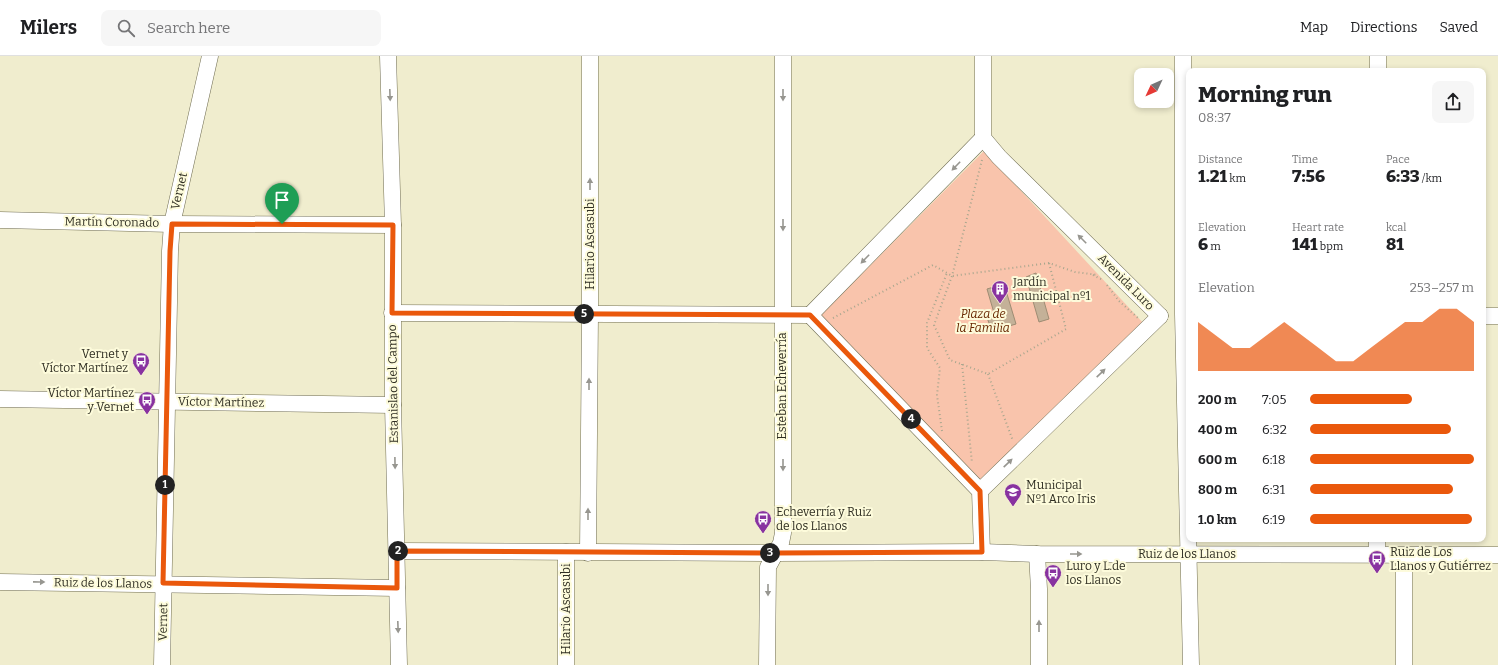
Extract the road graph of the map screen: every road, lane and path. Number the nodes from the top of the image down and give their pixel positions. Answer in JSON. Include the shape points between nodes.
{"nodes":[{"id":1,"x":210,"y":56,"type":"edge"},
{"id":2,"x":388,"y":56,"type":"edge"},
{"id":3,"x":590,"y":56,"type":"edge"},
{"id":4,"x":783,"y":56,"type":"edge"},
{"id":5,"x":983,"y":56,"type":"edge"},
{"id":6,"x":1184,"y":56,"type":"edge"},
{"id":7,"x":1378,"y":56,"type":"edge"},
{"id":8,"x":1378,"y":68,"type":"edge"},
{"id":9,"x":983,"y":138,"type":"junction"},
{"id":10,"x":982,"y":159,"type":"dead end"},
{"id":11,"x":0,"y":220,"type":"edge"},
{"id":12,"x":172,"y":224,"type":"junction"},
{"id":13,"x":393,"y":225,"type":"junction"},
{"id":14,"x":1049,"y":263,"type":"junction"},
{"id":15,"x":1094,"y":270,"type":"dead end"},
{"id":16,"x":947,"y":273,"type":"junction"},
{"id":17,"x":1091,"y":274,"type":"junction"},
{"id":18,"x":1099,"y":275,"type":"junction"},
{"id":19,"x":952,"y":276,"type":"junction"},
{"id":20,"x":392,"y":313,"type":"junction"},
{"id":21,"x":590,"y":314,"type":"junction"},
{"id":22,"x":782,"y":314,"type":"junction"},
{"id":23,"x":1186,"y":314,"type":"edge"},
{"id":24,"x":810,"y":315,"type":"junction"},
{"id":25,"x":1160,"y":316,"type":"junction"},
{"id":26,"x":1486,"y":316,"type":"edge"},
{"id":27,"x":1498,"y":316,"type":"edge"},
{"id":28,"x":830,"y":319,"type":"dead end"},
{"id":29,"x":962,"y":364,"type":"junction"},
{"id":30,"x":988,"y":374,"type":"junction"},
{"id":31,"x":0,"y":399,"type":"edge"},
{"id":32,"x":166,"y":401,"type":"junction"},
{"id":33,"x":394,"y":405,"type":"junction"},
{"id":34,"x":943,"y":438,"type":"dead end"},
{"id":35,"x":1013,"y":443,"type":"dead end"},
{"id":36,"x":972,"y":467,"type":"dead end"},
{"id":37,"x":980,"y":491,"type":"junction"},
{"id":38,"x":1188,"y":542,"type":"edge"},
{"id":39,"x":1377,"y":542,"type":"edge"},
{"id":40,"x":397,"y":551,"type":"junction"},
{"id":41,"x":566,"y":552,"type":"junction"},
{"id":42,"x":982,"y":552,"type":"junction"},
{"id":43,"x":588,"y":553,"type":"junction"},
{"id":44,"x":776,"y":553,"type":"junction"},
{"id":45,"x":1037,"y":554,"type":"junction"},
{"id":46,"x":1188,"y":554,"type":"junction"},
{"id":47,"x":1377,"y":555,"type":"junction"},
{"id":48,"x":1498,"y":555,"type":"edge"},
{"id":49,"x":1404,"y":556,"type":"junction"},
{"id":50,"x":0,"y":582,"type":"edge"},
{"id":51,"x":163,"y":583,"type":"junction"},
{"id":52,"x":397,"y":588,"type":"junction"},
{"id":53,"x":162,"y":665,"type":"edge"},
{"id":54,"x":399,"y":665,"type":"edge"},
{"id":55,"x":566,"y":665,"type":"edge"},
{"id":56,"x":767,"y":665,"type":"edge"},
{"id":57,"x":1039,"y":665,"type":"edge"},
{"id":58,"x":1191,"y":665,"type":"edge"},
{"id":59,"x":1404,"y":665,"type":"edge"}],
"edges":[{"from":1,"to":12,"type":"street","name":"Vernet"},
{"from":2,"to":13,"type":"street","name":"Estanislao del Campo","one_way":true},
{"from":21,"to":3,"type":"street","name":"Hilario Ascasubi","one_way":true},
{"from":4,"to":22,"type":"street","name":"Esteban Echeverría","one_way":true},
{"from":5,"to":9,"type":"street"},
{"from":6,"to":23,"type":"street"},
{"from":7,"to":8,"type":"street"},
{"from":9,"to":24,"type":"street","one_way":true},
{"from":25,"to":9,"type":"street","name":"Avenida Luro","one_way":true,"via":[[999,157]]},
{"from":10,"to":19,"type":"path"},
{"from":11,"to":12,"type":"street","name":"Martín Coronado"},
{"from":12,"to":13,"type":"street","name":"Martín Coronado"},
{"from":12,"to":32,"type":"street","name":"Vernet"},
{"from":13,"to":20,"type":"street","name":"Estanislao del Campo"},
{"from":14,"to":17,"type":"path","via":[[1075,272]]},
{"from":14,"to":19,"type":"path"},
{"from":14,"to":30,"type":"path","via":[[1066,328]]},
{"from":15,"to":18,"type":"path"},
{"from":16,"to":19,"type":"path"},
{"from":16,"to":28,"type":"path","via":[[933,265]]},
{"from":16,"to":34,"type":"path","via":[[927,323],[927,348],[940,368],[937,395]]},
{"from":17,"to":18,"type":"path"},
{"from":17,"to":18,"type":"path","via":[[1104,281],[1119,302],[1140,319]]},
{"from":19,"to":29,"type":"path","via":[[934,325],[950,360]]},
{"from":20,"to":21,"type":"street"},
{"from":20,"to":33,"type":"street","name":"Estanislao del Campo"},
{"from":21,"to":22,"type":"street"},
{"from":43,"to":21,"type":"street","name":"Hilario Ascasubi","one_way":true},
{"from":22,"to":24,"type":"street"},
{"from":22,"to":44,"type":"street","name":"Esteban Echeverría","one_way":true,"via":[[783,533]]},
{"from":23,"to":25,"type":"street"},
{"from":24,"to":37,"type":"street"},
{"from":37,"to":25,"type":"street","name":"Avenida Luro","one_way":true},
{"from":26,"to":27,"type":"street"},
{"from":29,"to":30,"type":"path"},
{"from":29,"to":36,"type":"path"},
{"from":30,"to":35,"type":"path"},
{"from":31,"to":32,"type":"street","name":"Víctor Martínez"},
{"from":32,"to":33,"type":"street","name":"Víctor Martínez"},
{"from":32,"to":51,"type":"street","name":"Vernet"},
{"from":33,"to":40,"type":"street","name":"Estanislao del Campo","one_way":true},
{"from":37,"to":42,"type":"street"},
{"from":38,"to":46,"type":"street"},
{"from":39,"to":47,"type":"street"},
{"from":40,"to":41,"type":"street","name":"Ruiz de los Llanos"},
{"from":40,"to":52,"type":"street","name":"Estanislao del Campo"},
{"from":41,"to":43,"type":"street","name":"Ruiz de los Llanos"},
{"from":41,"to":55,"type":"street","name":"Hilario Ascasubi"},
{"from":42,"to":44,"type":"street","name":"Ruiz de los Llanos"},
{"from":42,"to":45,"type":"street","name":"Ruiz de los Llanos"},
{"from":43,"to":44,"type":"street","name":"Ruiz de los Llanos"},
{"from":44,"to":56,"type":"street","name":"Esteban Echeverría","one_way":true,"via":[[768,567]]},
{"from":45,"to":46,"type":"street","name":"Ruiz de los Llanos","one_way":true},
{"from":57,"to":45,"type":"street","one_way":true},
{"from":46,"to":47,"type":"street","name":"Ruiz de los Llanos"},
{"from":46,"to":58,"type":"street"},
{"from":47,"to":49,"type":"street","name":"Ruiz de los Llanos"},
{"from":48,"to":49,"type":"street","name":"Ruiz de los Llanos"},
{"from":49,"to":59,"type":"street"},
{"from":50,"to":51,"type":"street","name":"Ruiz de los Llanos","one_way":true},
{"from":51,"to":52,"type":"street","name":"Ruiz de los Llanos"},
{"from":51,"to":53,"type":"street","name":"Vernet"},
{"from":52,"to":54,"type":"street","name":"Estanislao del Campo","one_way":true}]}
